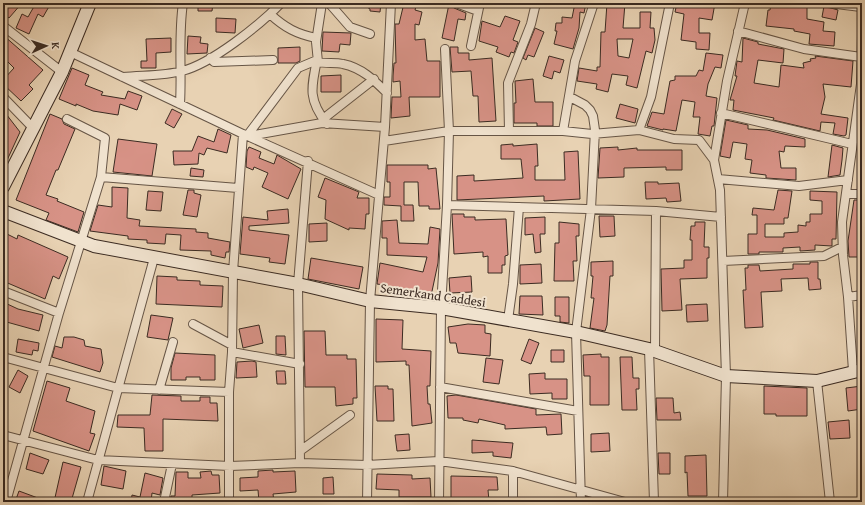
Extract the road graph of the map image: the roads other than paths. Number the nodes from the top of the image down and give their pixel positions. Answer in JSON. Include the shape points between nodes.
{"nodes":[{"id":1,"x":90,"y":3,"type":"edge"},
{"id":2,"x":182,"y":3,"type":"edge"},
{"id":3,"x":281,"y":3,"type":"edge"},
{"id":4,"x":322,"y":3,"type":"edge"},
{"id":5,"x":330,"y":3,"type":"edge"},
{"id":6,"x":391,"y":3,"type":"edge"},
{"id":7,"x":456,"y":3,"type":"edge"},
{"id":8,"x":536,"y":3,"type":"edge"},
{"id":9,"x":594,"y":3,"type":"edge"},
{"id":10,"x":670,"y":3,"type":"edge"},
{"id":11,"x":745,"y":3,"type":"edge"},
{"id":12,"x":828,"y":3,"type":"edge"},
{"id":13,"x":479,"y":7,"type":"edge"},
{"id":14,"x":861,"y":8,"type":"edge"},
{"id":15,"x":270,"y":14,"type":"junction"},
{"id":16,"x":3,"y":26,"type":"edge"},
{"id":17,"x":738,"y":31,"type":"junction"},
{"id":18,"x":370,"y":34,"type":"dead end"},
{"id":19,"x":862,"y":36,"type":"edge"},
{"id":20,"x":316,"y":38,"type":"junction"},
{"id":21,"x":471,"y":46,"type":"dead end"},
{"id":22,"x":445,"y":49,"type":"dead end"},
{"id":23,"x":70,"y":52,"type":"junction"},
{"id":24,"x":210,"y":58,"type":"junction"},
{"id":25,"x":861,"y":58,"type":"junction"},
{"id":26,"x":273,"y":60,"type":"dead end"},
{"id":27,"x":318,"y":60,"type":"junction"},
{"id":28,"x":182,"y":71,"type":"junction"},
{"id":29,"x":62,"y":72,"type":"junction"},
{"id":30,"x":123,"y":77,"type":"junction"},
{"id":31,"x":374,"y":79,"type":"junction"},
{"id":32,"x":387,"y":93,"type":"junction"},
{"id":33,"x":3,"y":97,"type":"edge"},
{"id":34,"x":570,"y":97,"type":"junction"},
{"id":35,"x":180,"y":104,"type":"junction"},
{"id":36,"x":721,"y":113,"type":"junction"},
{"id":37,"x":67,"y":119,"type":"dead end"},
{"id":38,"x":325,"y":122,"type":"junction"},
{"id":39,"x":385,"y":127,"type":"junction"},
{"id":40,"x":33,"y":128,"type":"junction"},
{"id":41,"x":508,"y":130,"type":"junction"},
{"id":42,"x":639,"y":130,"type":"junction"},
{"id":43,"x":449,"y":131,"type":"junction"},
{"id":44,"x":563,"y":132,"type":"junction"},
{"id":45,"x":594,"y":133,"type":"junction"},
{"id":46,"x":246,"y":135,"type":"junction"},
{"id":47,"x":384,"y":141,"type":"junction"},
{"id":48,"x":852,"y":144,"type":"junction"},
{"id":49,"x":714,"y":160,"type":"junction"},
{"id":50,"x":308,"y":161,"type":"junction"},
{"id":51,"x":101,"y":177,"type":"junction"},
{"id":52,"x":718,"y":179,"type":"junction"},
{"id":53,"x":848,"y":180,"type":"junction"},
{"id":54,"x":3,"y":187,"type":"edge"},
{"id":55,"x":238,"y":188,"type":"junction"},
{"id":56,"x":846,"y":194,"type":"junction"},
{"id":57,"x":862,"y":194,"type":"edge"},
{"id":58,"x":379,"y":195,"type":"junction"},
{"id":59,"x":447,"y":205,"type":"junction"},
{"id":60,"x":519,"y":207,"type":"junction"},
{"id":61,"x":591,"y":209,"type":"junction"},
{"id":62,"x":656,"y":210,"type":"junction"},
{"id":63,"x":3,"y":211,"type":"edge"},
{"id":64,"x":721,"y":217,"type":"junction"},
{"id":65,"x":80,"y":241,"type":"junction"},
{"id":66,"x":842,"y":246,"type":"junction"},
{"id":67,"x":154,"y":258,"type":"junction"},
{"id":68,"x":723,"y":261,"type":"junction"},
{"id":69,"x":233,"y":272,"type":"junction"},
{"id":70,"x":298,"y":284,"type":"junction"},
{"id":71,"x":3,"y":291,"type":"edge"},
{"id":72,"x":862,"y":295,"type":"edge"},
{"id":73,"x":848,"y":297,"type":"junction"},
{"id":74,"x":370,"y":301,"type":"junction"},
{"id":75,"x":441,"y":308,"type":"junction"},
{"id":76,"x":58,"y":313,"type":"junction"},
{"id":77,"x":508,"y":320,"type":"junction"},
{"id":78,"x":193,"y":324,"type":"dead end"},
{"id":79,"x":576,"y":332,"type":"junction"},
{"id":80,"x":173,"y":342,"type":"dead end"},
{"id":81,"x":232,"y":348,"type":"junction"},
{"id":82,"x":652,"y":350,"type":"junction"},
{"id":83,"x":3,"y":357,"type":"edge"},
{"id":84,"x":300,"y":364,"type":"junction"},
{"id":85,"x":44,"y":369,"type":"junction"},
{"id":86,"x":858,"y":370,"type":"edge"},
{"id":87,"x":726,"y":376,"type":"junction"},
{"id":88,"x":817,"y":381,"type":"junction"},
{"id":89,"x":440,"y":387,"type":"junction"},
{"id":90,"x":118,"y":388,"type":"junction"},
{"id":91,"x":159,"y":390,"type":"junction"},
{"id":92,"x":229,"y":392,"type":"junction"},
{"id":93,"x":578,"y":411,"type":"junction"},
{"id":94,"x":350,"y":414,"type":"dead end"},
{"id":95,"x":3,"y":435,"type":"edge"},
{"id":96,"x":24,"y":440,"type":"junction"},
{"id":97,"x":300,"y":451,"type":"junction"},
{"id":98,"x":98,"y":460,"type":"junction"},
{"id":99,"x":438,"y":461,"type":"junction"},
{"id":100,"x":300,"y":463,"type":"junction"},
{"id":101,"x":172,"y":464,"type":"junction"},
{"id":102,"x":367,"y":464,"type":"junction"},
{"id":103,"x":230,"y":466,"type":"junction"},
{"id":104,"x":513,"y":471,"type":"junction"},
{"id":105,"x":581,"y":489,"type":"junction"},
{"id":106,"x":6,"y":502,"type":"edge"},
{"id":107,"x":87,"y":502,"type":"edge"},
{"id":108,"x":164,"y":502,"type":"edge"},
{"id":109,"x":229,"y":502,"type":"edge"},
{"id":110,"x":367,"y":502,"type":"edge"},
{"id":111,"x":439,"y":502,"type":"edge"},
{"id":112,"x":513,"y":502,"type":"edge"},
{"id":113,"x":581,"y":502,"type":"edge"},
{"id":114,"x":625,"y":502,"type":"edge"},
{"id":115,"x":654,"y":502,"type":"edge"},
{"id":116,"x":723,"y":502,"type":"edge"},
{"id":117,"x":830,"y":502,"type":"edge"}],
"edges":[{"from":1,"to":23,"type":"street"},
{"from":2,"to":28,"type":"street","via":[[179,27]]},
{"from":3,"to":15,"type":"street"},
{"from":4,"to":20,"type":"street"},
{"from":5,"to":18,"type":"street","via":[[350,27]]},
{"from":6,"to":32,"type":"street"},
{"from":7,"to":13,"type":"street"},
{"from":8,"to":41,"type":"street","via":[[531,24],[508,83]]},
{"from":9,"to":34,"type":"street","via":[[575,61]]},
{"from":10,"to":42,"type":"street","via":[[651,97]]},
{"from":11,"to":17,"type":"street"},
{"from":12,"to":14,"type":"street"},
{"from":13,"to":21,"type":"street"},
{"from":15,"to":20,"type":"street","via":[[299,34]]},
{"from":15,"to":24,"type":"street"},
{"from":16,"to":29,"type":"street"},
{"from":17,"to":25,"type":"street","via":[[804,49]]},
{"from":17,"to":36,"type":"street"},
{"from":19,"to":25,"type":"street"},
{"from":20,"to":27,"type":"street"},
{"from":22,"to":43,"type":"street"},
{"from":23,"to":29,"type":"street"},
{"from":23,"to":30,"type":"street"},
{"from":24,"to":26,"type":"street","via":[[214,62]]},
{"from":24,"to":28,"type":"street"},
{"from":25,"to":48,"type":"street"},
{"from":27,"to":31,"type":"street","via":[[355,68]]},
{"from":27,"to":38,"type":"street","via":[[312,92],[316,110]]},
{"from":27,"to":46,"type":"street","via":[[298,68]]},
{"from":28,"to":30,"type":"street"},
{"from":28,"to":35,"type":"street"},
{"from":29,"to":40,"type":"street"},
{"from":30,"to":35,"type":"street"},
{"from":31,"to":32,"type":"street"},
{"from":31,"to":38,"type":"street"},
{"from":32,"to":39,"type":"street"},
{"from":33,"to":40,"type":"street"},
{"from":34,"to":44,"type":"street"},
{"from":34,"to":45,"type":"street","via":[[590,110]]},
{"from":35,"to":46,"type":"street"},
{"from":36,"to":48,"type":"street"},
{"from":36,"to":49,"type":"street"},
{"from":37,"to":51,"type":"street","via":[[105,138]]},
{"from":38,"to":39,"type":"street"},
{"from":38,"to":46,"type":"street"},
{"from":39,"to":47,"type":"street"},
{"from":40,"to":54,"type":"street"},
{"from":41,"to":43,"type":"street"},
{"from":41,"to":44,"type":"street"},
{"from":42,"to":45,"type":"street"},
{"from":42,"to":49,"type":"street","via":[[674,138],[698,140]]},
{"from":43,"to":47,"type":"street"},
{"from":43,"to":59,"type":"street"},
{"from":44,"to":45,"type":"street"},
{"from":45,"to":61,"type":"street"},
{"from":46,"to":50,"type":"street"},
{"from":46,"to":55,"type":"street"},
{"from":47,"to":58,"type":"street"},
{"from":48,"to":53,"type":"street"},
{"from":49,"to":52,"type":"street"},
{"from":50,"to":58,"type":"street"},
{"from":50,"to":70,"type":"street"},
{"from":51,"to":55,"type":"street"},
{"from":51,"to":65,"type":"street"},
{"from":52,"to":53,"type":"street","via":[[799,186]]},
{"from":52,"to":64,"type":"street"},
{"from":53,"to":56,"type":"street"},
{"from":55,"to":69,"type":"street"},
{"from":56,"to":57,"type":"street"},
{"from":56,"to":66,"type":"street"},
{"from":58,"to":74,"type":"street"},
{"from":59,"to":60,"type":"street"},
{"from":59,"to":75,"type":"street"},
{"from":60,"to":61,"type":"street"},
{"from":60,"to":77,"type":"street"},
{"from":61,"to":62,"type":"street"},
{"from":61,"to":79,"type":"street"},
{"from":62,"to":64,"type":"street"},
{"from":62,"to":82,"type":"street"},
{"from":63,"to":65,"type":"street","name":"Semerkand Caddesi"},
{"from":64,"to":68,"type":"street"},
{"from":65,"to":67,"type":"street","name":"Semerkand Caddesi"},
{"from":65,"to":76,"type":"street"},
{"from":66,"to":68,"type":"street","via":[[824,256]]},
{"from":66,"to":73,"type":"street"},
{"from":67,"to":69,"type":"street","name":"Semerkand Caddesi"},
{"from":67,"to":90,"type":"street"},
{"from":68,"to":87,"type":"street"},
{"from":69,"to":70,"type":"street","name":"Semerkand Caddesi"},
{"from":69,"to":81,"type":"street"},
{"from":70,"to":74,"type":"street","name":"Semerkand Caddesi"},
{"from":70,"to":84,"type":"street"},
{"from":71,"to":76,"type":"street"},
{"from":72,"to":73,"type":"street"},
{"from":73,"to":86,"type":"street"},
{"from":74,"to":75,"type":"street","name":"Semerkand Caddesi"},
{"from":74,"to":102,"type":"street"},
{"from":75,"to":77,"type":"street","name":"Semerkand Caddesi"},
{"from":75,"to":89,"type":"street"},
{"from":76,"to":85,"type":"street"},
{"from":77,"to":79,"type":"street","name":"Semerkand Caddesi"},
{"from":78,"to":81,"type":"street"},
{"from":79,"to":82,"type":"street","name":"Semerkand Caddesi"},
{"from":79,"to":93,"type":"street"},
{"from":80,"to":91,"type":"street"},
{"from":81,"to":84,"type":"street"},
{"from":81,"to":92,"type":"street"},
{"from":82,"to":87,"type":"street","name":"Semerkand Caddesi"},
{"from":82,"to":115,"type":"street"},
{"from":83,"to":85,"type":"street"},
{"from":84,"to":97,"type":"street"},
{"from":85,"to":90,"type":"street"},
{"from":85,"to":96,"type":"street"},
{"from":86,"to":88,"type":"street","name":"Semerkand Caddesi"},
{"from":87,"to":88,"type":"street","name":"Semerkand Caddesi"},
{"from":87,"to":116,"type":"street"},
{"from":88,"to":117,"type":"street"},
{"from":89,"to":93,"type":"street"},
{"from":89,"to":99,"type":"street"},
{"from":90,"to":91,"type":"street"},
{"from":90,"to":98,"type":"street"},
{"from":91,"to":92,"type":"street"},
{"from":92,"to":103,"type":"street"},
{"from":93,"to":105,"type":"street"},
{"from":94,"to":97,"type":"street"},
{"from":95,"to":96,"type":"street"},
{"from":96,"to":98,"type":"street"},
{"from":96,"to":106,"type":"street"},
{"from":97,"to":100,"type":"street"},
{"from":98,"to":101,"type":"street"},
{"from":98,"to":107,"type":"street"},
{"from":99,"to":102,"type":"street"},
{"from":99,"to":104,"type":"street"},
{"from":99,"to":111,"type":"street"},
{"from":100,"to":102,"type":"street"},
{"from":100,"to":103,"type":"street"},
{"from":101,"to":103,"type":"street"},
{"from":101,"to":108,"type":"street"},
{"from":102,"to":110,"type":"street"},
{"from":103,"to":109,"type":"street"},
{"from":104,"to":105,"type":"street"},
{"from":104,"to":112,"type":"street"},
{"from":105,"to":113,"type":"street"},
{"from":105,"to":114,"type":"street"}]}
